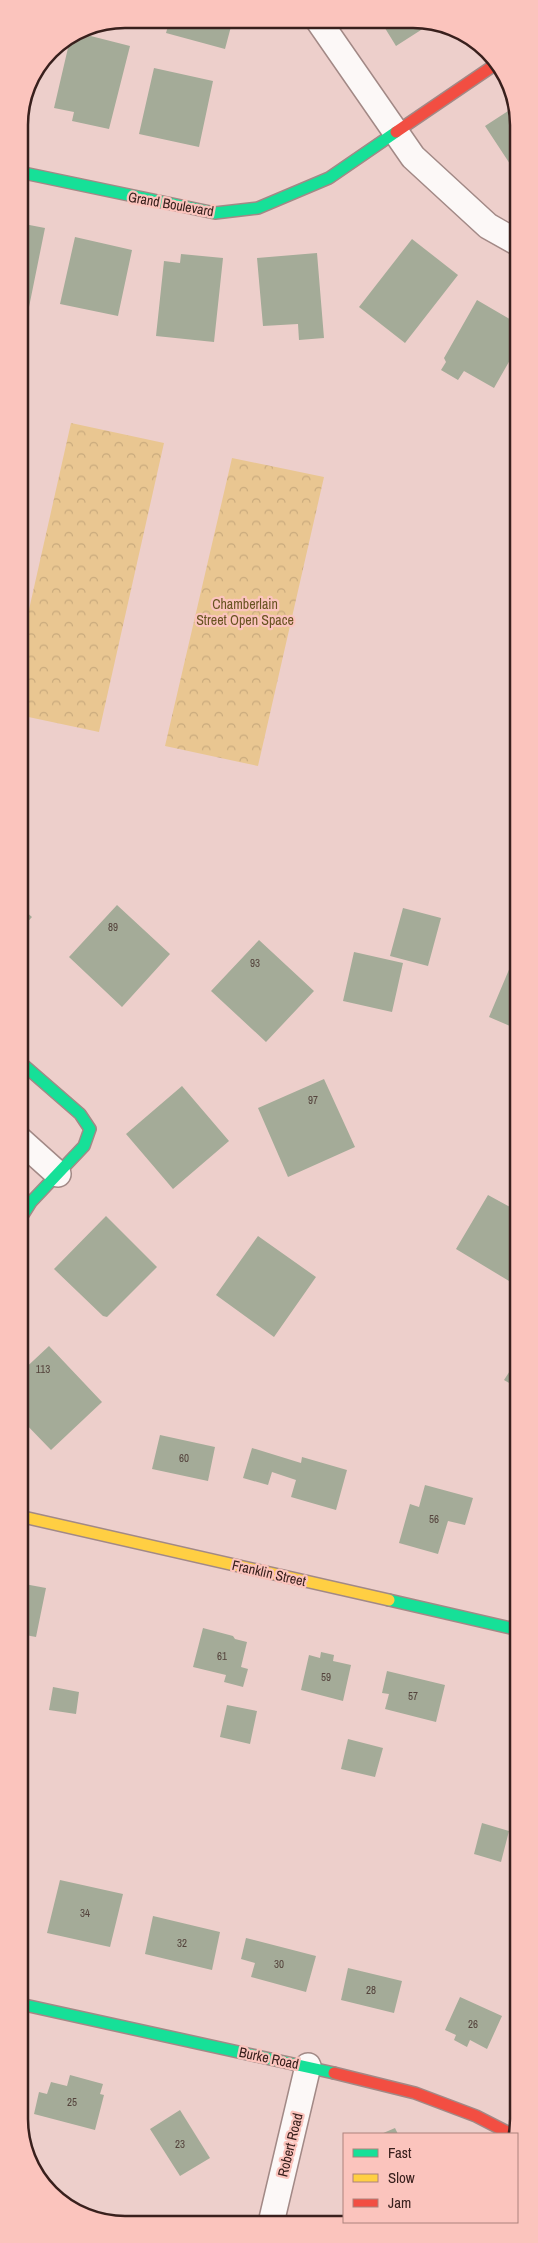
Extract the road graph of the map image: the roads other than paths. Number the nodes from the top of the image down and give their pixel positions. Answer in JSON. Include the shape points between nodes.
{"nodes":[{"id":1,"x":324,"y":28,"type":"edge"},
{"id":2,"x":492,"y":67,"type":"edge"},
{"id":3,"x":396,"y":132,"type":"junction"},
{"id":4,"x":28,"y":174,"type":"edge"},
{"id":5,"x":510,"y":238,"type":"edge"},
{"id":6,"x":28,"y":1069,"type":"edge"},
{"id":7,"x":28,"y":1147,"type":"edge"},
{"id":8,"x":58,"y":1174,"type":"junction"},
{"id":9,"x":28,"y":1207,"type":"edge"},
{"id":10,"x":28,"y":1518,"type":"edge"},
{"id":11,"x":510,"y":1628,"type":"edge"},
{"id":12,"x":28,"y":2006,"type":"edge"},
{"id":13,"x":308,"y":2066,"type":"junction"},
{"id":14,"x":509,"y":2133,"type":"edge"},
{"id":15,"x":273,"y":2216,"type":"edge"}],
"edges":[{"from":1,"to":3,"type":"street"},
{"from":2,"to":3,"type":"street","name":"Grand Boulevard"},
{"from":3,"to":4,"type":"street","name":"Grand Boulevard","via":[[329,178],[258,208],[215,213]]},
{"from":3,"to":5,"type":"street","via":[[413,157],[488,226]]},
{"from":6,"to":8,"type":"street","via":[[80,1114],[90,1129],[84,1146]]},
{"from":7,"to":8,"type":"street"},
{"from":8,"to":9,"type":"street"},
{"from":10,"to":11,"type":"street","name":"Franklin Street"},
{"from":12,"to":13,"type":"street","name":"Burke Road"},
{"from":13,"to":14,"type":"street","name":"Burke Road","via":[[415,2093],[476,2116]]},
{"from":13,"to":15,"type":"street","name":"Robert Road"}]}
